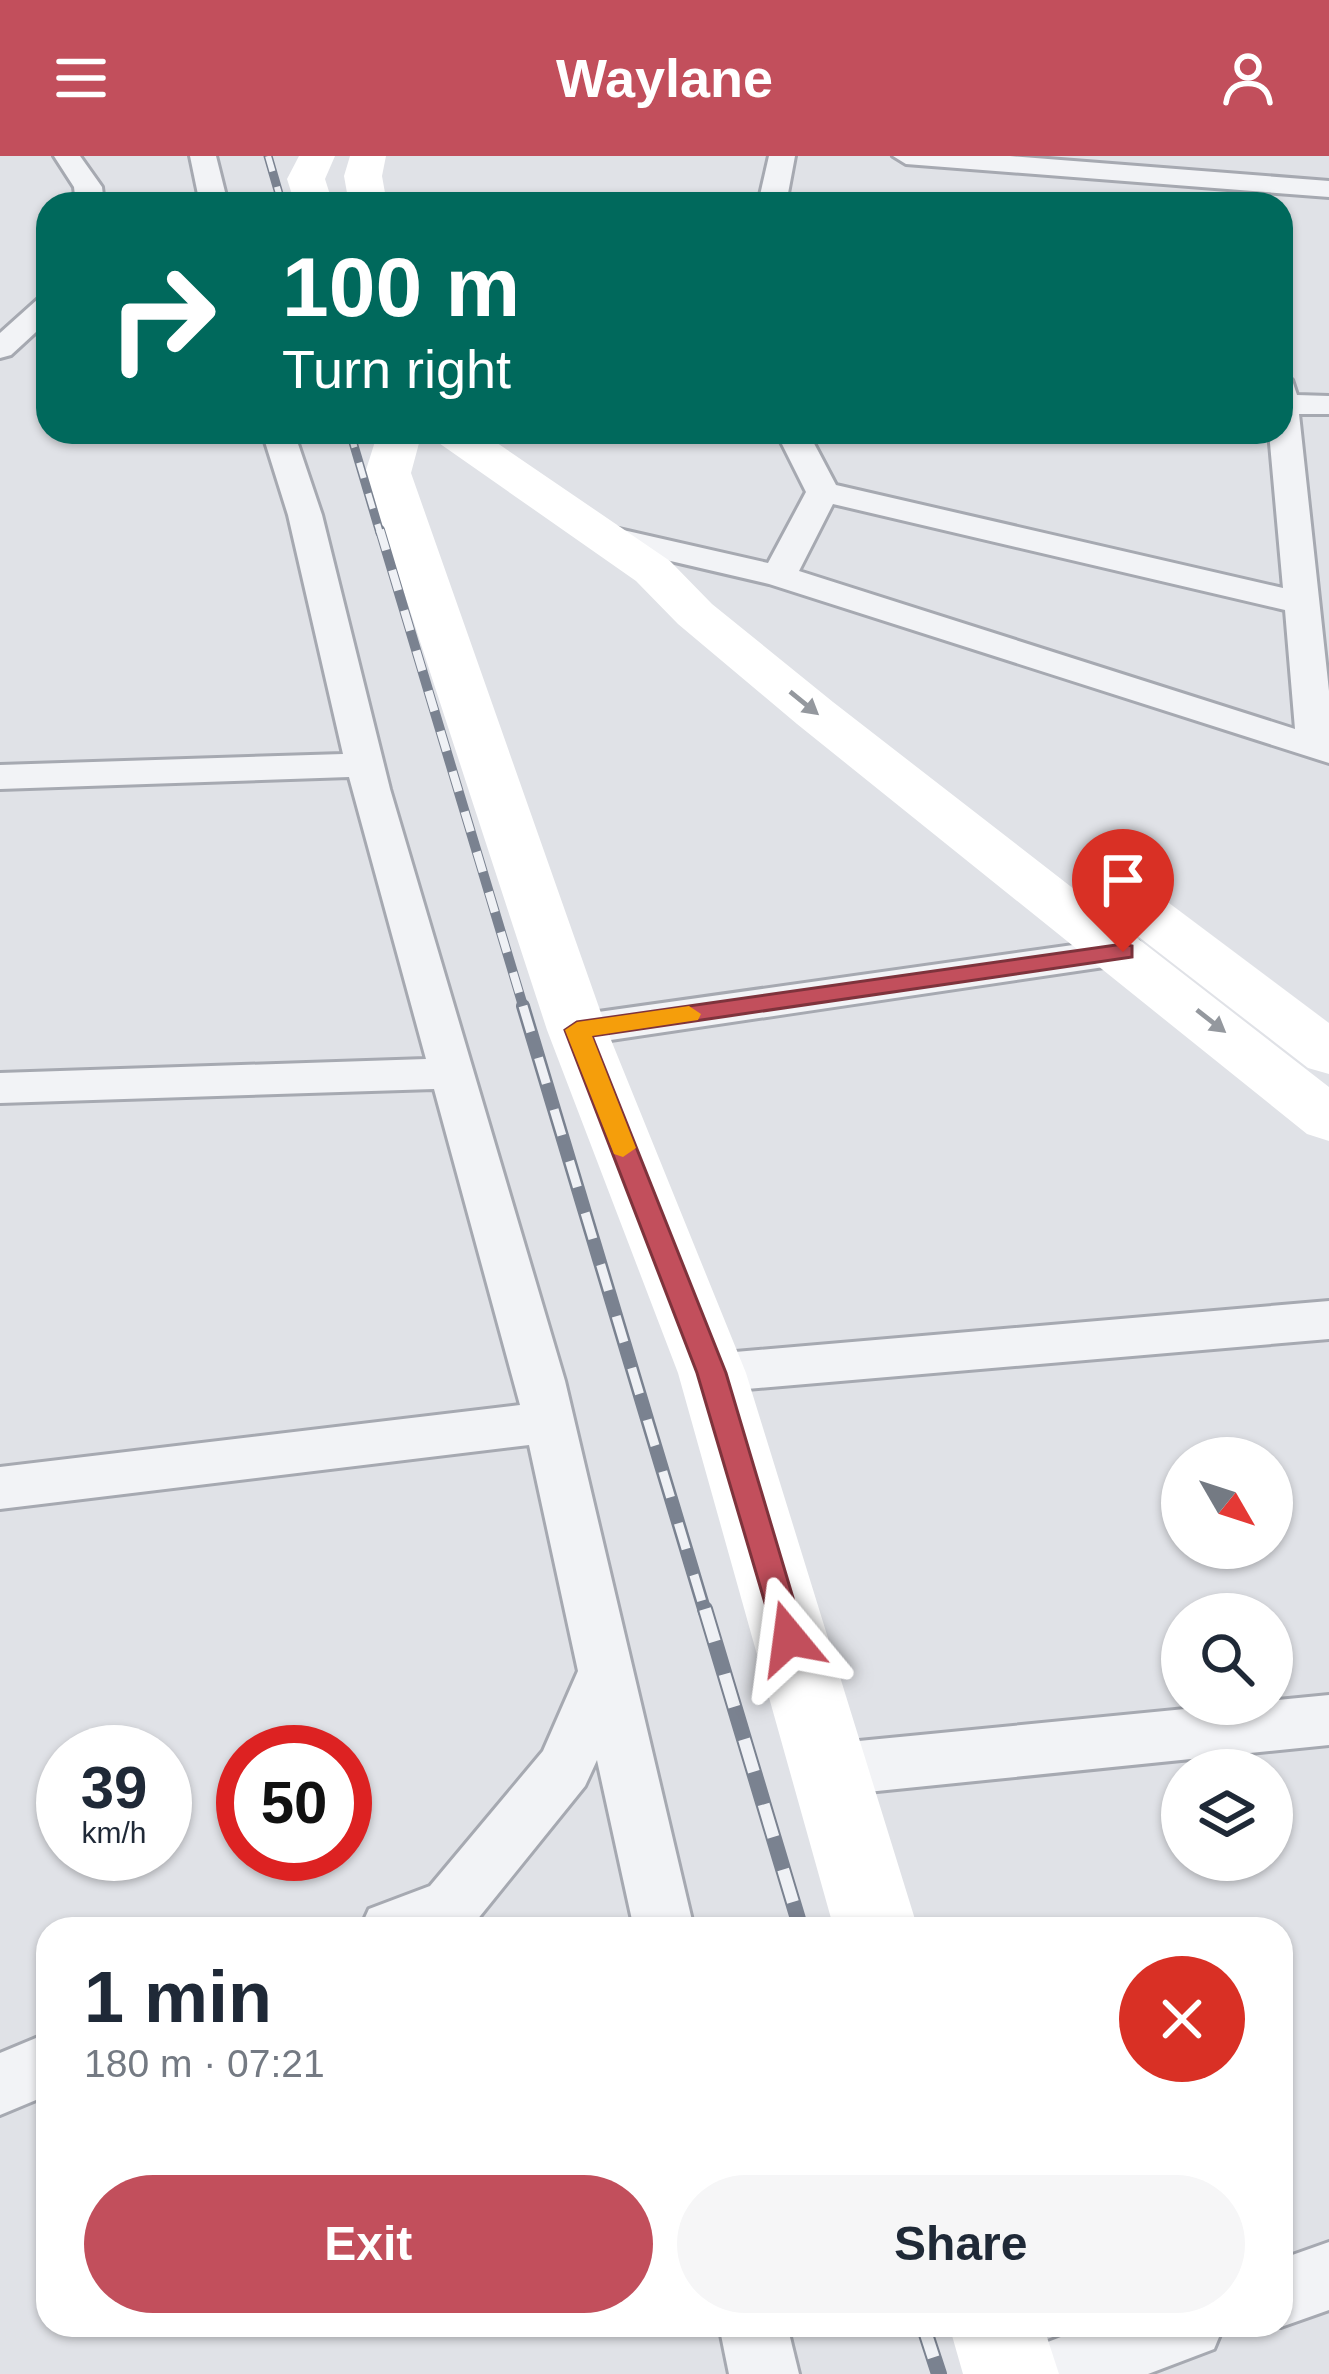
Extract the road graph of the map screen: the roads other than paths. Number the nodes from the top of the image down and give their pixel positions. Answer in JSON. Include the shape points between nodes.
{"nodes":[{"id":1,"x":68,"y":156,"type":"edge"},
{"id":2,"x":203,"y":156,"type":"edge"},
{"id":3,"x":317,"y":156,"type":"edge"},
{"id":4,"x":368,"y":156,"type":"edge"},
{"id":5,"x":782,"y":156,"type":"edge"},
{"id":6,"x":906,"y":156,"type":"edge"},
{"id":7,"x":1007,"y":160,"type":"edge"},
{"id":8,"x":1329,"y":189,"type":"edge"},
{"id":9,"x":89,"y":192,"type":"edge"},
{"id":10,"x":211,"y":192,"type":"edge"},
{"id":11,"x":310,"y":192,"type":"edge"},
{"id":12,"x":366,"y":192,"type":"edge"},
{"id":13,"x":774,"y":192,"type":"edge"},
{"id":14,"x":1221,"y":192,"type":"edge"},
{"id":15,"x":1253,"y":192,"type":"edge"},
{"id":16,"x":0,"y":308,"type":"edge"},
{"id":17,"x":36,"y":312,"type":"edge"},
{"id":18,"x":36,"y":319,"type":"edge"},
{"id":19,"x":0,"y":349,"type":"edge"},
{"id":20,"x":1293,"y":397,"type":"edge"},
{"id":21,"x":1329,"y":405,"type":"edge"},
{"id":22,"x":282,"y":444,"type":"edge"},
{"id":23,"x":396,"y":444,"type":"edge"},
{"id":24,"x":469,"y":444,"type":"edge"},
{"id":25,"x":798,"y":444,"type":"edge"},
{"id":26,"x":1287,"y":444,"type":"edge"},
{"id":27,"x":824,"y":492,"type":"junction"},
{"id":28,"x":601,"y":535,"type":"junction"},
{"id":29,"x":653,"y":571,"type":"junction"},
{"id":30,"x":779,"y":576,"type":"junction"},
{"id":31,"x":1301,"y":603,"type":"junction"},
{"id":32,"x":1323,"y":750,"type":"edge"},
{"id":33,"x":365,"y":765,"type":"junction"},
{"id":34,"x":0,"y":777,"type":"edge"},
{"id":35,"x":1123,"y":952,"type":"junction"},
{"id":36,"x":577,"y":1030,"type":"junction"},
{"id":37,"x":1329,"y":1053,"type":"edge"},
{"id":38,"x":452,"y":1073,"type":"junction"},
{"id":39,"x":0,"y":1088,"type":"edge"},
{"id":40,"x":1329,"y":1118,"type":"edge"},
{"id":41,"x":1329,"y":1320,"type":"edge"},
{"id":42,"x":712,"y":1373,"type":"junction"},
{"id":43,"x":550,"y":1421,"type":"junction"},
{"id":44,"x":0,"y":1488,"type":"edge"},
{"id":45,"x":606,"y":1671,"type":"junction"},
{"id":46,"x":1329,"y":1720,"type":"edge"},
{"id":47,"x":828,"y":1770,"type":"junction"},
{"id":48,"x":422,"y":1917,"type":"edge"},
{"id":49,"x":661,"y":1917,"type":"edge"},
{"id":50,"x":872,"y":1917,"type":"edge"},
{"id":51,"x":36,"y":2069,"type":"edge"},
{"id":52,"x":0,"y":2084,"type":"edge"},
{"id":53,"x":1329,"y":2276,"type":"edge"},
{"id":54,"x":1293,"y":2289,"type":"edge"},
{"id":55,"x":755,"y":2337,"type":"edge"},
{"id":56,"x":1000,"y":2337,"type":"edge"},
{"id":57,"x":1156,"y":2337,"type":"edge"},
{"id":58,"x":764,"y":2374,"type":"edge"},
{"id":59,"x":1011,"y":2374,"type":"edge"},
{"id":60,"x":1052,"y":2374,"type":"edge"}],
"edges":[{"from":1,"to":9,"type":"street"},
{"from":2,"to":10,"type":"street"},
{"from":3,"to":11,"type":"main road","via":[[306,179]]},
{"from":4,"to":12,"type":"main road"},
{"from":5,"to":13,"type":"street"},
{"from":6,"to":7,"type":"street"},
{"from":7,"to":14,"type":"street"},
{"from":8,"to":15,"type":"street"},
{"from":16,"to":17,"type":"street"},
{"from":18,"to":19,"type":"street"},
{"from":20,"to":21,"type":"street"},
{"from":22,"to":33,"type":"street"},
{"from":23,"to":36,"type":"main road","via":[[388,473]]},
{"from":24,"to":28,"type":"main road"},
{"from":25,"to":27,"type":"street"},
{"from":26,"to":31,"type":"street"},
{"from":27,"to":30,"type":"street"},
{"from":27,"to":31,"type":"street"},
{"from":28,"to":29,"type":"main road"},
{"from":28,"to":30,"type":"street"},
{"from":29,"to":35,"type":"main road","one_way":true,"via":[[815,712]]},
{"from":29,"to":37,"type":"main road","via":[[727,598]]},
{"from":30,"to":32,"type":"street"},
{"from":31,"to":32,"type":"street"},
{"from":33,"to":34,"type":"street"},
{"from":33,"to":38,"type":"street"},
{"from":35,"to":36,"type":"street"},
{"from":35,"to":40,"type":"main road","one_way":true},
{"from":36,"to":42,"type":"main road"},
{"from":38,"to":39,"type":"street"},
{"from":38,"to":43,"type":"street"},
{"from":41,"to":42,"type":"street"},
{"from":42,"to":47,"type":"main road"},
{"from":43,"to":44,"type":"street"},
{"from":43,"to":45,"type":"street"},
{"from":45,"to":48,"type":"street","via":[[565,1768],[451,1906]]},
{"from":45,"to":49,"type":"street"},
{"from":46,"to":47,"type":"street"},
{"from":47,"to":50,"type":"main road"},
{"from":51,"to":52,"type":"street"},
{"from":53,"to":54,"type":"street"},
{"from":55,"to":58,"type":"street"},
{"from":56,"to":59,"type":"main road"},
{"from":57,"to":60,"type":"street"}]}
